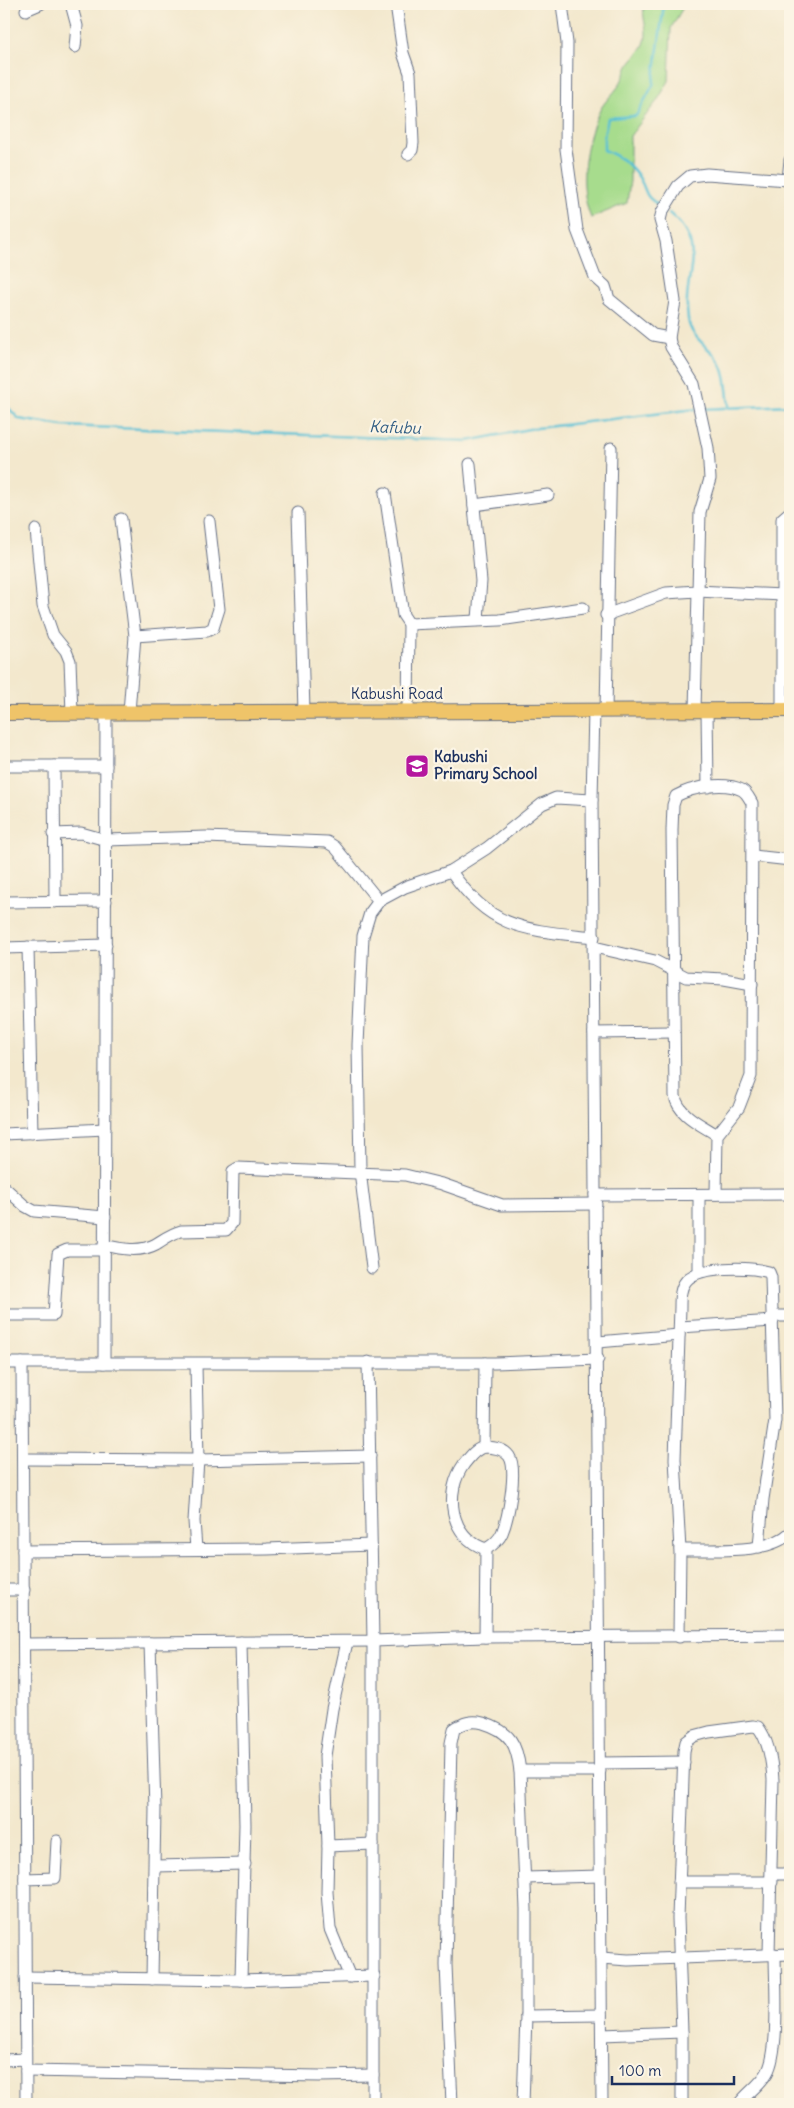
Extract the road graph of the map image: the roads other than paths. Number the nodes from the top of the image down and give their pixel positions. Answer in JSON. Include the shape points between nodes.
{"nodes":[{"id":1,"x":40,"y":4,"type":"edge"},
{"id":2,"x":71,"y":4,"type":"edge"},
{"id":3,"x":396,"y":4,"type":"edge"},
{"id":4,"x":562,"y":4,"type":"edge"},
{"id":5,"x":26,"y":10,"type":"dead end"},
{"id":6,"x":75,"y":47,"type":"dead end"},
{"id":7,"x":408,"y":154,"type":"dead end"},
{"id":8,"x":790,"y":160,"type":"edge"},
{"id":9,"x":789,"y":180,"type":"edge"},
{"id":10,"x":669,"y":338,"type":"junction"},
{"id":11,"x":611,"y":448,"type":"dead end"},
{"id":12,"x":470,"y":464,"type":"dead end"},
{"id":13,"x":385,"y":493,"type":"dead end"},
{"id":14,"x":548,"y":496,"type":"dead end"},
{"id":15,"x":474,"y":505,"type":"junction"},
{"id":16,"x":790,"y":512,"type":"edge"},
{"id":17,"x":298,"y":513,"type":"dead end"},
{"id":18,"x":121,"y":519,"type":"dead end"},
{"id":19,"x":209,"y":521,"type":"dead end"},
{"id":20,"x":36,"y":530,"type":"dead end"},
{"id":21,"x":697,"y":591,"type":"junction"},
{"id":22,"x":785,"y":599,"type":"edge"},
{"id":23,"x":583,"y":608,"type":"dead end"},
{"id":24,"x":606,"y":615,"type":"junction"},
{"id":25,"x":478,"y":620,"type":"junction"},
{"id":26,"x":408,"y":624,"type":"junction"},
{"id":27,"x":135,"y":636,"type":"junction"},
{"id":28,"x":304,"y":710,"type":"junction"},
{"id":29,"x":408,"y":710,"type":"junction"},
{"id":30,"x":600,"y":710,"type":"junction"},
{"id":31,"x":701,"y":710,"type":"junction"},
{"id":32,"x":786,"y":710,"type":"edge"},
{"id":33,"x":4,"y":712,"type":"edge"},
{"id":34,"x":128,"y":712,"type":"junction"},
{"id":35,"x":72,"y":713,"type":"junction"},
{"id":36,"x":106,"y":713,"type":"junction"},
{"id":37,"x":4,"y":766,"type":"edge"},
{"id":38,"x":54,"y":766,"type":"junction"},
{"id":39,"x":106,"y":766,"type":"junction"},
{"id":40,"x":708,"y":787,"type":"junction"},
{"id":41,"x":592,"y":800,"type":"junction"},
{"id":42,"x":53,"y":834,"type":"junction"},
{"id":43,"x":106,"y":840,"type":"junction"},
{"id":44,"x":753,"y":856,"type":"junction"},
{"id":45,"x":790,"y":860,"type":"edge"},
{"id":46,"x":452,"y":871,"type":"junction"},
{"id":47,"x":106,"y":901,"type":"junction"},
{"id":48,"x":379,"y":901,"type":"junction"},
{"id":49,"x":4,"y":902,"type":"edge"},
{"id":50,"x":55,"y":902,"type":"junction"},
{"id":51,"x":594,"y":942,"type":"junction"},
{"id":52,"x":106,"y":945,"type":"junction"},
{"id":53,"x":4,"y":948,"type":"edge"},
{"id":54,"x":28,"y":948,"type":"junction"},
{"id":55,"x":672,"y":970,"type":"junction"},
{"id":56,"x":752,"y":984,"type":"junction"},
{"id":57,"x":673,"y":1032,"type":"junction"},
{"id":58,"x":594,"y":1033,"type":"junction"},
{"id":59,"x":105,"y":1130,"type":"junction"},
{"id":60,"x":32,"y":1133,"type":"junction"},
{"id":61,"x":4,"y":1134,"type":"edge"},
{"id":62,"x":717,"y":1135,"type":"junction"},
{"id":63,"x":360,"y":1171,"type":"junction"},
{"id":64,"x":4,"y":1187,"type":"edge"},
{"id":65,"x":700,"y":1194,"type":"junction"},
{"id":66,"x":716,"y":1194,"type":"junction"},
{"id":67,"x":790,"y":1194,"type":"edge"},
{"id":68,"x":596,"y":1199,"type":"junction"},
{"id":69,"x":105,"y":1217,"type":"junction"},
{"id":70,"x":104,"y":1248,"type":"junction"},
{"id":71,"x":372,"y":1268,"type":"dead end"},
{"id":72,"x":698,"y":1272,"type":"junction"},
{"id":73,"x":4,"y":1315,"type":"edge"},
{"id":74,"x":790,"y":1316,"type":"edge"},
{"id":75,"x":773,"y":1319,"type":"junction"},
{"id":76,"x":680,"y":1331,"type":"junction"},
{"id":77,"x":598,"y":1342,"type":"junction"},
{"id":78,"x":598,"y":1359,"type":"junction"},
{"id":79,"x":368,"y":1362,"type":"junction"},
{"id":80,"x":4,"y":1363,"type":"edge"},
{"id":81,"x":22,"y":1363,"type":"junction"},
{"id":82,"x":104,"y":1363,"type":"junction"},
{"id":83,"x":485,"y":1363,"type":"junction"},
{"id":84,"x":196,"y":1364,"type":"junction"},
{"id":85,"x":484,"y":1447,"type":"junction"},
{"id":86,"x":370,"y":1456,"type":"junction"},
{"id":87,"x":23,"y":1459,"type":"junction"},
{"id":88,"x":198,"y":1460,"type":"junction"},
{"id":89,"x":790,"y":1533,"type":"edge"},
{"id":90,"x":371,"y":1545,"type":"junction"},
{"id":91,"x":759,"y":1547,"type":"junction"},
{"id":92,"x":196,"y":1549,"type":"junction"},
{"id":93,"x":486,"y":1549,"type":"junction"},
{"id":94,"x":680,"y":1550,"type":"junction"},
{"id":95,"x":23,"y":1551,"type":"junction"},
{"id":96,"x":4,"y":1590,"type":"edge"},
{"id":97,"x":24,"y":1590,"type":"junction"},
{"id":98,"x":790,"y":1636,"type":"edge"},
{"id":99,"x":485,"y":1637,"type":"junction"},
{"id":100,"x":598,"y":1638,"type":"junction"},
{"id":101,"x":679,"y":1638,"type":"junction"},
{"id":102,"x":373,"y":1641,"type":"junction"},
{"id":103,"x":242,"y":1642,"type":"junction"},
{"id":104,"x":347,"y":1642,"type":"junction"},
{"id":105,"x":150,"y":1643,"type":"junction"},
{"id":106,"x":24,"y":1644,"type":"junction"},
{"id":107,"x":684,"y":1762,"type":"junction"},
{"id":108,"x":600,"y":1767,"type":"junction"},
{"id":109,"x":520,"y":1771,"type":"junction"},
{"id":110,"x":57,"y":1841,"type":"dead end"},
{"id":111,"x":373,"y":1844,"type":"junction"},
{"id":112,"x":328,"y":1846,"type":"junction"},
{"id":113,"x":245,"y":1864,"type":"junction"},
{"id":114,"x":155,"y":1866,"type":"junction"},
{"id":115,"x":790,"y":1874,"type":"edge"},
{"id":116,"x":600,"y":1876,"type":"junction"},
{"id":117,"x":525,"y":1878,"type":"junction"},
{"id":118,"x":772,"y":1878,"type":"junction"},
{"id":119,"x":25,"y":1879,"type":"junction"},
{"id":120,"x":679,"y":1882,"type":"junction"},
{"id":121,"x":772,"y":1954,"type":"junction"},
{"id":122,"x":790,"y":1954,"type":"edge"},
{"id":123,"x":679,"y":1957,"type":"junction"},
{"id":124,"x":601,"y":1958,"type":"junction"},
{"id":125,"x":374,"y":1976,"type":"junction"},
{"id":126,"x":25,"y":1977,"type":"junction"},
{"id":127,"x":350,"y":1977,"type":"junction"},
{"id":128,"x":152,"y":1979,"type":"junction"},
{"id":129,"x":241,"y":1980,"type":"junction"},
{"id":130,"x":526,"y":2016,"type":"junction"},
{"id":131,"x":601,"y":2016,"type":"junction"},
{"id":132,"x":682,"y":2032,"type":"junction"},
{"id":133,"x":602,"y":2035,"type":"junction"},
{"id":134,"x":4,"y":2060,"type":"edge"},
{"id":135,"x":25,"y":2065,"type":"junction"},
{"id":136,"x":373,"y":2075,"type":"junction"},
{"id":137,"x":26,"y":2104,"type":"edge"},
{"id":138,"x":374,"y":2104,"type":"edge"},
{"id":139,"x":452,"y":2104,"type":"edge"},
{"id":140,"x":524,"y":2104,"type":"edge"},
{"id":141,"x":602,"y":2104,"type":"edge"},
{"id":142,"x":682,"y":2104,"type":"edge"},
{"id":143,"x":739,"y":2104,"type":"edge"}],
"edges":[{"from":1,"to":5,"type":"street"},
{"from":2,"to":6,"type":"street","via":[[77,26]]},
{"from":3,"to":7,"type":"street","via":[[403,53],[410,73],[413,143]]},
{"from":4,"to":10,"type":"street","via":[[567,43],[566,149],[577,230],[595,277],[605,286],[609,298],[653,335]]},
{"from":8,"to":9,"type":"street"},
{"from":9,"to":10,"type":"street","via":[[707,174],[690,176],[678,186],[660,220],[672,268],[675,300]]},
{"from":10,"to":21,"type":"street","via":[[694,388],[708,448],[710,479],[700,512]]},
{"from":11,"to":24,"type":"street"},
{"from":12,"to":15,"type":"street"},
{"from":13,"to":26,"type":"street","via":[[403,615]]},
{"from":14,"to":15,"type":"street"},
{"from":15,"to":25,"type":"street","via":[[481,581]]},
{"from":16,"to":22,"type":"street","via":[[782,519]]},
{"from":17,"to":28,"type":"street"},
{"from":18,"to":27,"type":"street"},
{"from":19,"to":27,"type":"street","via":[[219,609],[213,628]]},
{"from":20,"to":35,"type":"street","via":[[43,606],[53,635],[70,660]]},
{"from":21,"to":22,"type":"street"},
{"from":21,"to":24,"type":"street","via":[[666,593]]},
{"from":21,"to":31,"type":"street"},
{"from":22,"to":32,"type":"street"},
{"from":23,"to":25,"type":"street"},
{"from":24,"to":30,"type":"street"},
{"from":25,"to":26,"type":"street"},
{"from":26,"to":29,"type":"street"},
{"from":27,"to":34,"type":"street"},
{"from":28,"to":29,"type":"main road","name":"Kabushi Road"},
{"from":28,"to":34,"type":"main road","name":"Kabushi Road"},
{"from":29,"to":30,"type":"main road","name":"Kabushi Road"},
{"from":30,"to":31,"type":"main road","name":"Kabushi Road"},
{"from":30,"to":41,"type":"street"},
{"from":31,"to":32,"type":"main road","name":"Kabushi Road"},
{"from":31,"to":40,"type":"street"},
{"from":33,"to":35,"type":"main road","name":"Kabushi Road"},
{"from":34,"to":36,"type":"main road","name":"Kabushi Road"},
{"from":35,"to":36,"type":"main road","name":"Kabushi Road"},
{"from":36,"to":39,"type":"street"},
{"from":37,"to":38,"type":"street"},
{"from":38,"to":39,"type":"street"},
{"from":38,"to":42,"type":"street"},
{"from":39,"to":43,"type":"street"},
{"from":40,"to":44,"type":"street","via":[[734,787],[744,791],[752,803]]},
{"from":40,"to":55,"type":"street","via":[[676,796],[673,805]]},
{"from":41,"to":46,"type":"street","via":[[556,798],[542,804]]},
{"from":41,"to":51,"type":"street"},
{"from":42,"to":43,"type":"street","via":[[81,833]]},
{"from":42,"to":50,"type":"street"},
{"from":43,"to":47,"type":"street"},
{"from":43,"to":48,"type":"street","via":[[206,837],[327,842],[335,847]]},
{"from":44,"to":45,"type":"street"},
{"from":44,"to":56,"type":"street"},
{"from":46,"to":48,"type":"street","via":[[405,887]]},
{"from":46,"to":51,"type":"street","via":[[465,892],[494,917],[508,924]]},
{"from":47,"to":50,"type":"street"},
{"from":47,"to":52,"type":"street"},
{"from":48,"to":63,"type":"street","via":[[370,913],[363,936],[358,1044]]},
{"from":49,"to":50,"type":"street"},
{"from":51,"to":55,"type":"street","via":[[649,959]]},
{"from":51,"to":58,"type":"street"},
{"from":52,"to":54,"type":"street"},
{"from":52,"to":59,"type":"street"},
{"from":53,"to":54,"type":"street"},
{"from":54,"to":60,"type":"street"},
{"from":55,"to":56,"type":"street","via":[[694,979],[724,979]]},
{"from":55,"to":57,"type":"street"},
{"from":56,"to":62,"type":"street","via":[[751,1076],[738,1107]]},
{"from":57,"to":58,"type":"street"},
{"from":57,"to":62,"type":"street","via":[[676,1104],[687,1116]]},
{"from":58,"to":68,"type":"street"},
{"from":59,"to":60,"type":"street"},
{"from":59,"to":69,"type":"street"},
{"from":60,"to":61,"type":"street"},
{"from":62,"to":66,"type":"street"},
{"from":63,"to":68,"type":"street","via":[[405,1175],[502,1205]]},
{"from":63,"to":70,"type":"street","via":[[236,1169],[233,1172],[230,1227],[226,1230],[174,1232],[153,1245],[134,1250]]},
{"from":63,"to":71,"type":"street"},
{"from":64,"to":69,"type":"street","via":[[34,1211]]},
{"from":65,"to":66,"type":"street"},
{"from":65,"to":68,"type":"street"},
{"from":65,"to":72,"type":"street"},
{"from":66,"to":67,"type":"street"},
{"from":68,"to":77,"type":"street"},
{"from":69,"to":70,"type":"street"},
{"from":70,"to":73,"type":"street","via":[[67,1250],[58,1254],[54,1315]]},
{"from":70,"to":82,"type":"street"},
{"from":72,"to":75,"type":"street","via":[[736,1269],[769,1272]]},
{"from":72,"to":76,"type":"street","via":[[685,1281],[681,1291]]},
{"from":74,"to":75,"type":"street"},
{"from":75,"to":76,"type":"street"},
{"from":75,"to":91,"type":"street","via":[[775,1420]]},
{"from":76,"to":77,"type":"street"},
{"from":76,"to":94,"type":"street","via":[[675,1459]]},
{"from":77,"to":78,"type":"street"},
{"from":78,"to":83,"type":"street"},
{"from":78,"to":100,"type":"street"},
{"from":79,"to":83,"type":"street"},
{"from":79,"to":84,"type":"street"},
{"from":79,"to":86,"type":"street"},
{"from":80,"to":81,"type":"street"},
{"from":81,"to":82,"type":"street"},
{"from":81,"to":87,"type":"street"},
{"from":82,"to":84,"type":"street"},
{"from":83,"to":85,"type":"street"},
{"from":84,"to":88,"type":"street"},
{"from":85,"to":93,"type":"street","via":[[504,1452],[512,1466],[506,1521],[497,1540]]},
{"from":85,"to":93,"type":"street","via":[[473,1453],[461,1469],[451,1501],[460,1528],[468,1538]]},
{"from":86,"to":88,"type":"street"},
{"from":86,"to":90,"type":"street"},
{"from":87,"to":88,"type":"street"},
{"from":87,"to":95,"type":"street"},
{"from":88,"to":92,"type":"street","via":[[194,1521]]},
{"from":89,"to":91,"type":"street","via":[[773,1545]]},
{"from":90,"to":92,"type":"street"},
{"from":90,"to":102,"type":"street"},
{"from":91,"to":94,"type":"street"},
{"from":92,"to":95,"type":"street"},
{"from":93,"to":99,"type":"street"},
{"from":94,"to":101,"type":"street"},
{"from":95,"to":97,"type":"street"},
{"from":96,"to":97,"type":"street"},
{"from":97,"to":106,"type":"street"},
{"from":98,"to":101,"type":"street"},
{"from":99,"to":100,"type":"street"},
{"from":99,"to":102,"type":"street"},
{"from":100,"to":101,"type":"street"},
{"from":100,"to":108,"type":"street"},
{"from":102,"to":104,"type":"street"},
{"from":102,"to":111,"type":"street"},
{"from":103,"to":104,"type":"street"},
{"from":103,"to":105,"type":"street"},
{"from":103,"to":113,"type":"street"},
{"from":104,"to":112,"type":"street","via":[[326,1748]]},
{"from":105,"to":106,"type":"street"},
{"from":105,"to":114,"type":"street"},
{"from":106,"to":119,"type":"street"},
{"from":107,"to":108,"type":"street"},
{"from":107,"to":118,"type":"street","via":[[689,1738],[742,1726],[758,1727],[772,1764]]},
{"from":107,"to":120,"type":"street"},
{"from":108,"to":109,"type":"street"},
{"from":108,"to":116,"type":"street"},
{"from":109,"to":117,"type":"street"},
{"from":109,"to":139,"type":"street","via":[[518,1753],[512,1741],[496,1727],[477,1722],[462,1723],[454,1729],[450,1743],[446,1965]]},
{"from":110,"to":119,"type":"street","via":[[55,1878]]},
{"from":111,"to":112,"type":"street"},
{"from":111,"to":125,"type":"street"},
{"from":112,"to":127,"type":"street","via":[[330,1929]]},
{"from":113,"to":114,"type":"street"},
{"from":113,"to":129,"type":"street"},
{"from":114,"to":128,"type":"street"},
{"from":115,"to":118,"type":"street"},
{"from":116,"to":117,"type":"street"},
{"from":116,"to":124,"type":"street"},
{"from":117,"to":130,"type":"street"},
{"from":118,"to":120,"type":"street"},
{"from":118,"to":121,"type":"street"},
{"from":119,"to":126,"type":"street"},
{"from":120,"to":123,"type":"street"},
{"from":121,"to":122,"type":"street"},
{"from":121,"to":123,"type":"street"},
{"from":121,"to":143,"type":"street","via":[[775,2025],[772,2061],[768,2072]]},
{"from":123,"to":124,"type":"street"},
{"from":123,"to":132,"type":"street"},
{"from":124,"to":131,"type":"street"},
{"from":125,"to":127,"type":"street"},
{"from":125,"to":136,"type":"street"},
{"from":126,"to":128,"type":"street"},
{"from":126,"to":135,"type":"street"},
{"from":127,"to":129,"type":"street"},
{"from":128,"to":129,"type":"street"},
{"from":130,"to":131,"type":"street"},
{"from":130,"to":140,"type":"street"},
{"from":131,"to":133,"type":"street"},
{"from":132,"to":133,"type":"street"},
{"from":132,"to":142,"type":"street"},
{"from":133,"to":141,"type":"street"},
{"from":134,"to":135,"type":"street"},
{"from":135,"to":136,"type":"street","via":[[320,2076]]},
{"from":135,"to":137,"type":"street"},
{"from":136,"to":138,"type":"street"}]}
